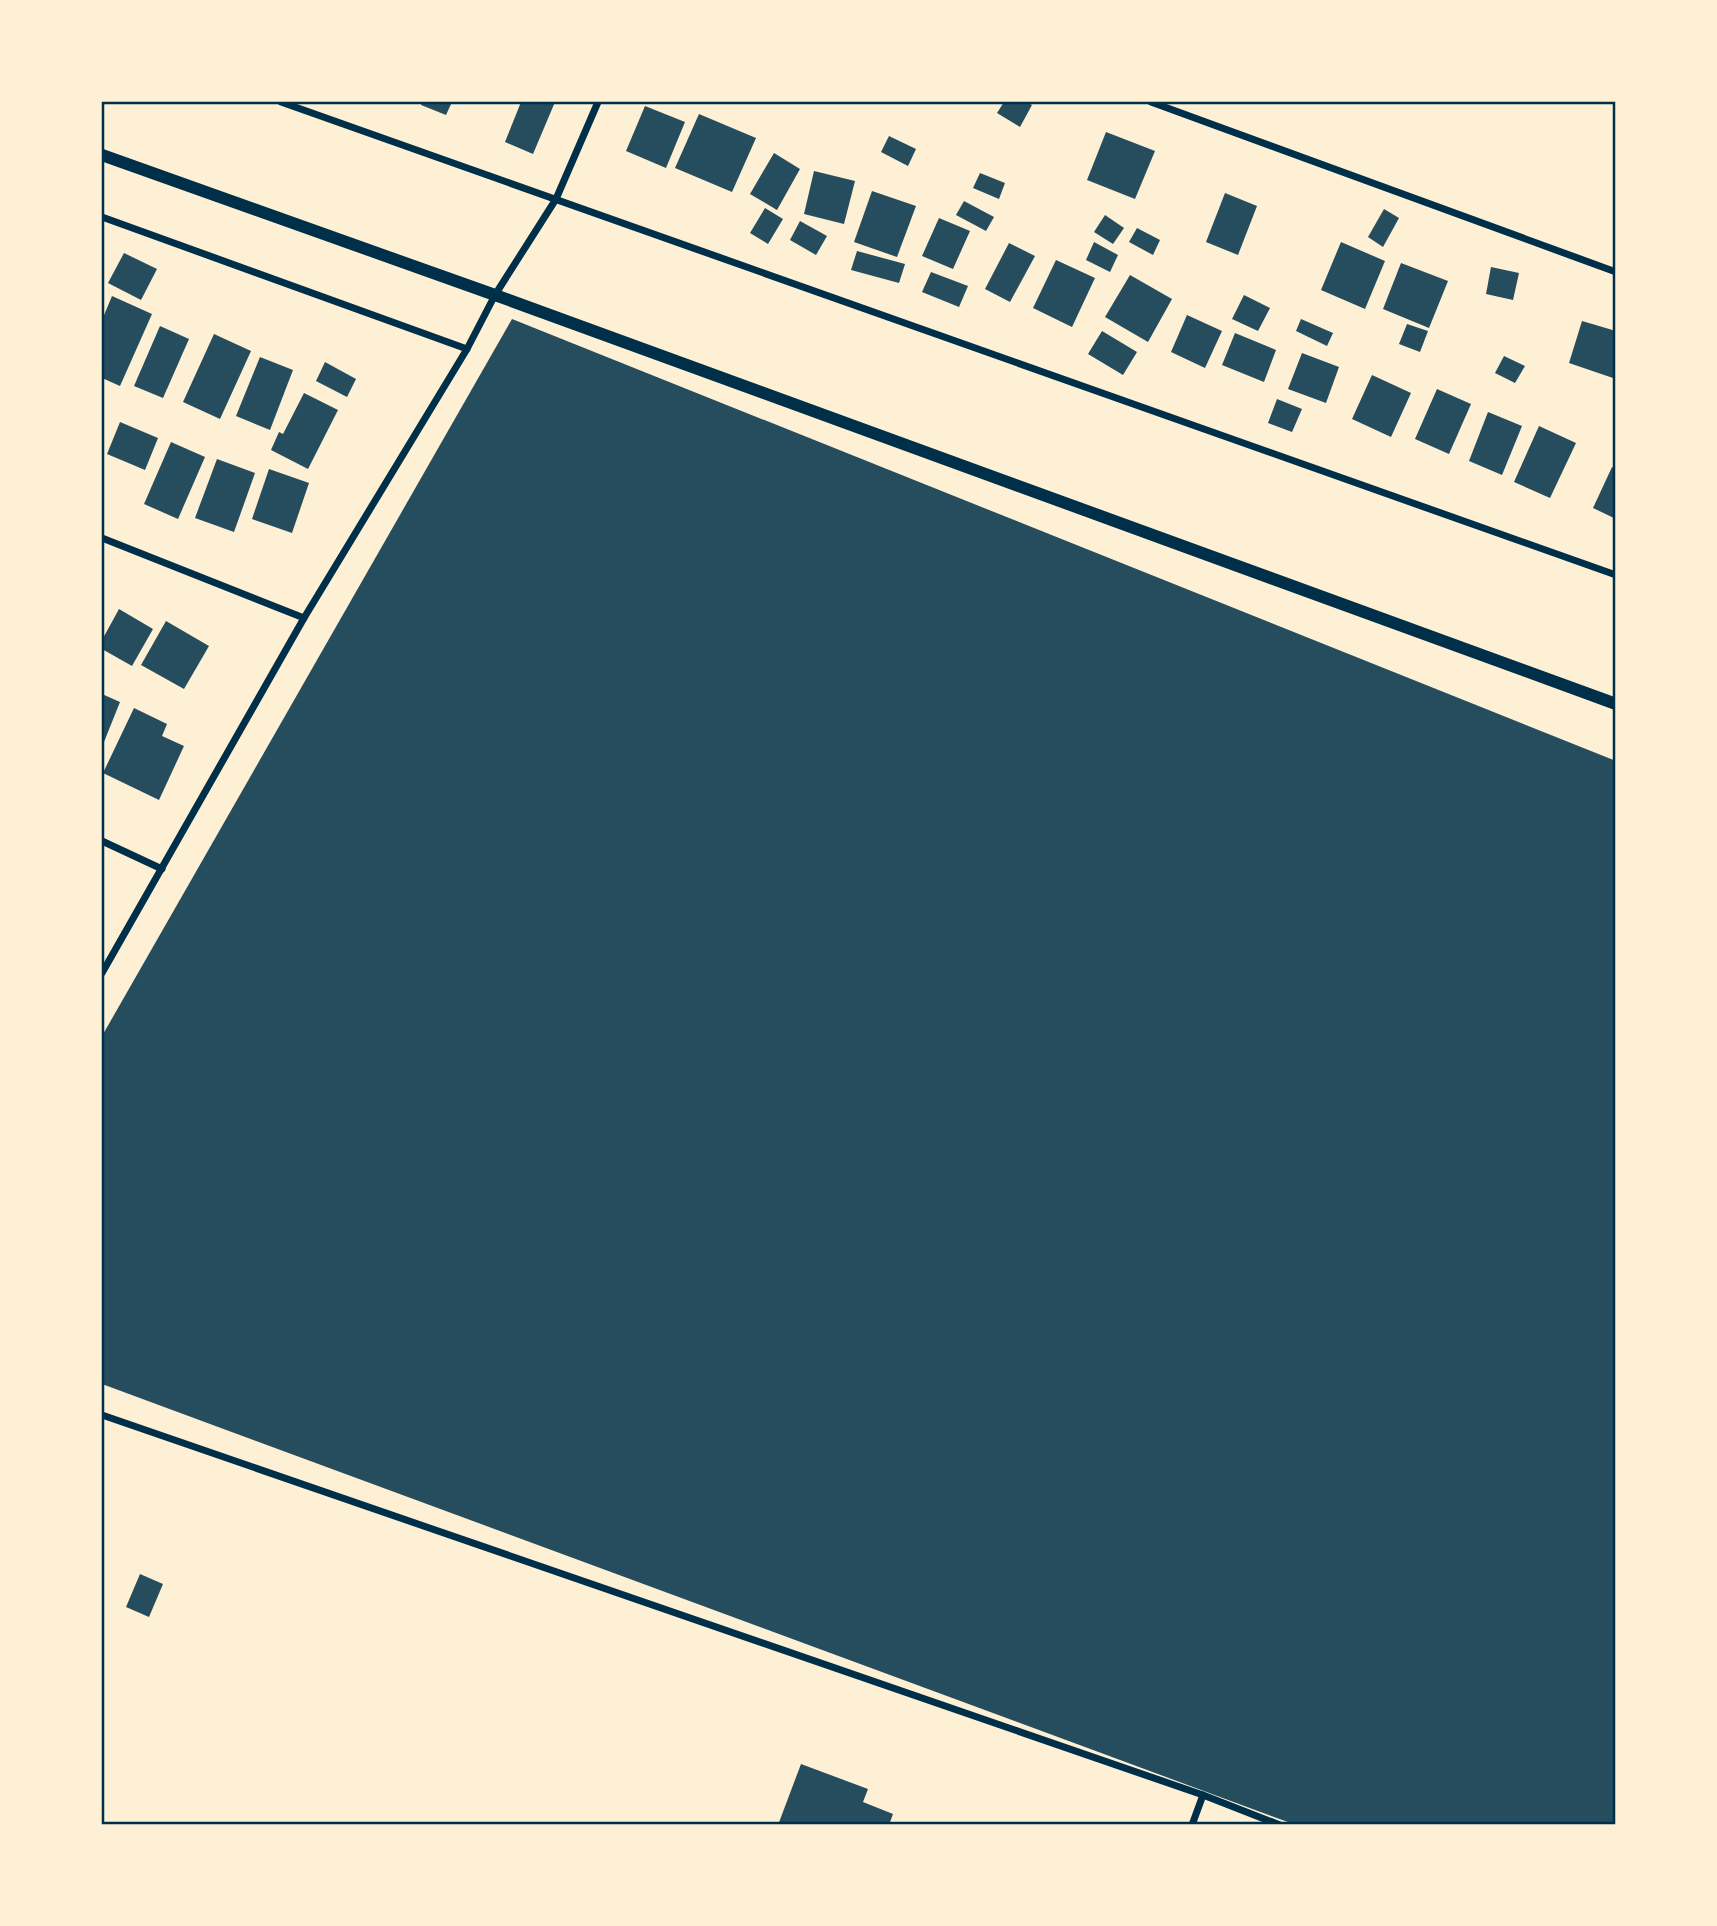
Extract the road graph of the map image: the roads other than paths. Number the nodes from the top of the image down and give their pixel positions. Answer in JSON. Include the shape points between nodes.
{"nodes":[{"id":1,"x":281,"y":102,"type":"edge"},
{"id":2,"x":598,"y":102,"type":"edge"},
{"id":3,"x":1151,"y":102,"type":"edge"},
{"id":4,"x":102,"y":155,"type":"edge"},
{"id":5,"x":556,"y":199,"type":"junction"},
{"id":6,"x":102,"y":217,"type":"edge"},
{"id":7,"x":1615,"y":272,"type":"edge"},
{"id":8,"x":495,"y":295,"type":"junction"},
{"id":9,"x":467,"y":349,"type":"junction"},
{"id":10,"x":102,"y":538,"type":"edge"},
{"id":11,"x":1615,"y":575,"type":"edge"},
{"id":12,"x":304,"y":618,"type":"junction"},
{"id":13,"x":1615,"y":704,"type":"edge"},
{"id":14,"x":102,"y":841,"type":"edge"},
{"id":15,"x":162,"y":869,"type":"junction"},
{"id":16,"x":102,"y":973,"type":"edge"},
{"id":17,"x":102,"y":1415,"type":"edge"},
{"id":18,"x":1203,"y":1795,"type":"junction"},
{"id":19,"x":1192,"y":1825,"type":"edge"},
{"id":20,"x":1280,"y":1825,"type":"edge"}],
"edges":[{"from":1,"to":5,"type":"street"},
{"from":2,"to":5,"type":"street"},
{"from":3,"to":7,"type":"street"},
{"from":4,"to":8,"type":"street"},
{"from":5,"to":8,"type":"street"},
{"from":5,"to":11,"type":"street"},
{"from":6,"to":9,"type":"street"},
{"from":8,"to":9,"type":"street"},
{"from":8,"to":13,"type":"street"},
{"from":9,"to":12,"type":"street"},
{"from":10,"to":12,"type":"street"},
{"from":12,"to":15,"type":"street"},
{"from":14,"to":15,"type":"street"},
{"from":15,"to":16,"type":"street"},
{"from":17,"to":18,"type":"street"},
{"from":18,"to":19,"type":"street"},
{"from":18,"to":20,"type":"street"}]}
